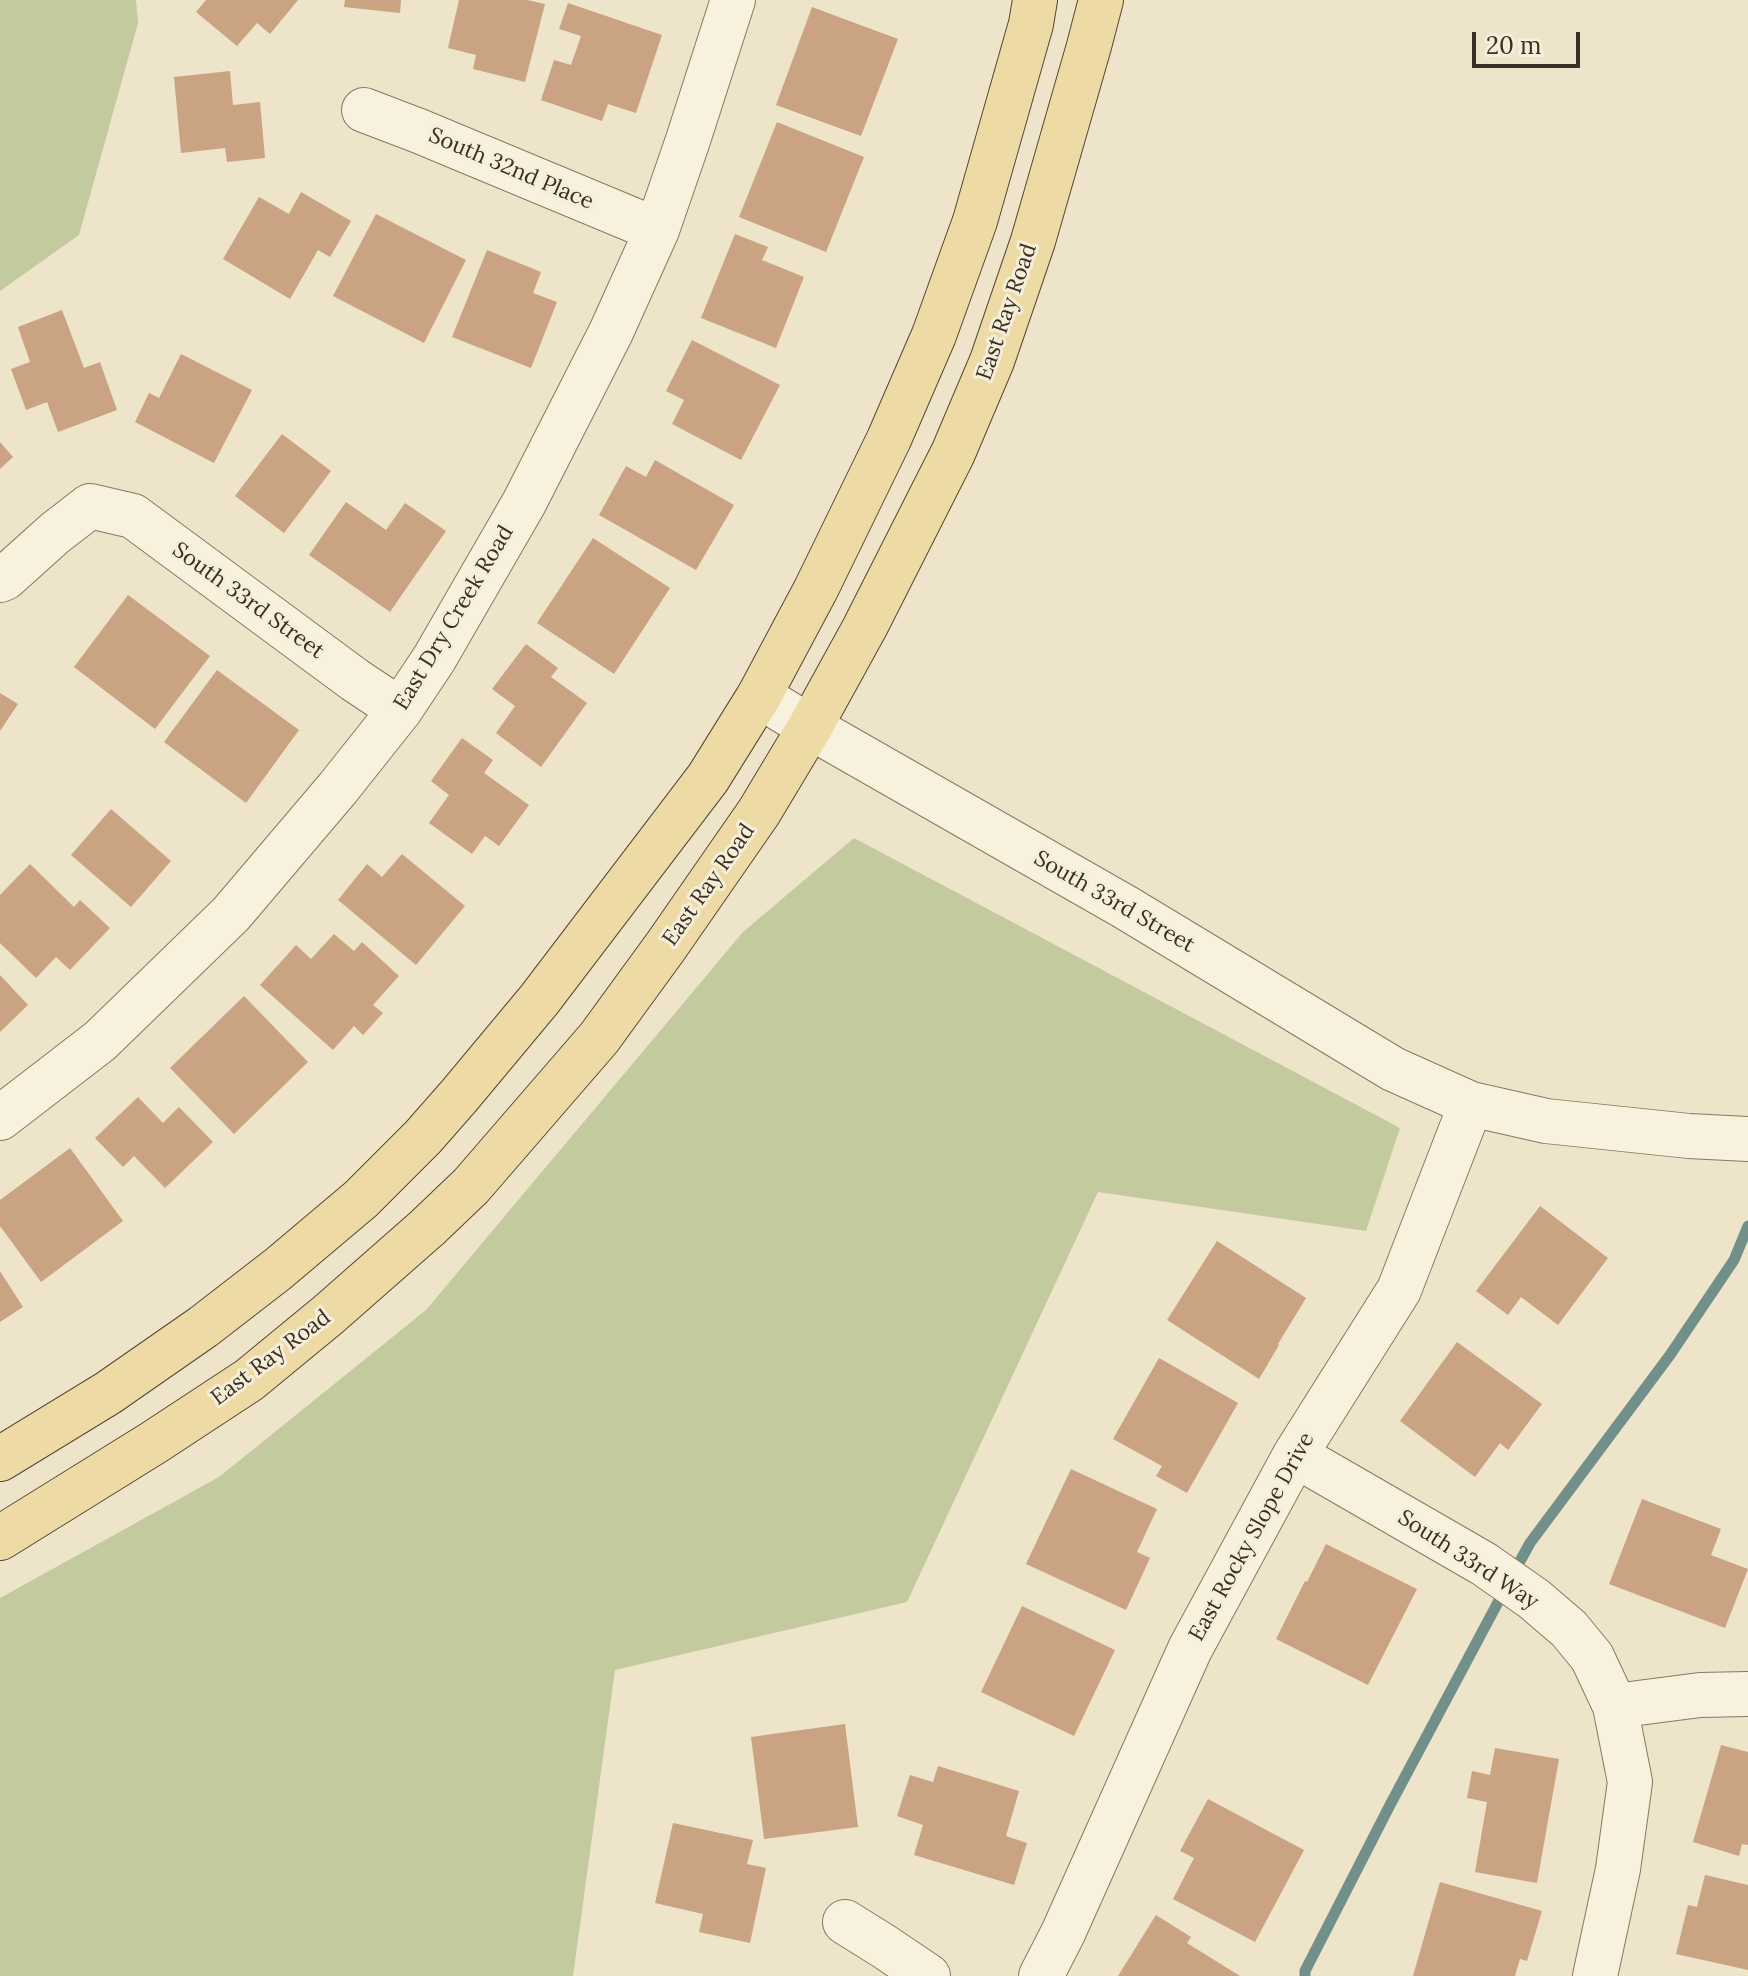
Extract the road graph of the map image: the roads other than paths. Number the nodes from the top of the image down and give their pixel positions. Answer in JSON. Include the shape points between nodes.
{"nodes":[{"id":1,"x":733,"y":0,"type":"edge"},
{"id":2,"x":1035,"y":0,"type":"edge"},
{"id":3,"x":1101,"y":0,"type":"edge"},
{"id":4,"x":364,"y":110,"type":"dead end"},
{"id":5,"x":657,"y":230,"type":"junction"},
{"id":6,"x":0,"y":580,"type":"edge"},
{"id":7,"x":759,"y":696,"type":"junction"},
{"id":8,"x":400,"y":710,"type":"junction"},
{"id":9,"x":810,"y":727,"type":"junction"},
{"id":10,"x":1471,"y":1104,"type":"junction"},
{"id":11,"x":0,"y":1118,"type":"edge"},
{"id":12,"x":1748,"y":1139,"type":"edge"},
{"id":13,"x":1295,"y":1455,"type":"junction"},
{"id":14,"x":0,"y":1459,"type":"edge"},
{"id":15,"x":0,"y":1538,"type":"edge"},
{"id":16,"x":1748,"y":1694,"type":"edge"},
{"id":17,"x":1615,"y":1706,"type":"junction"},
{"id":18,"x":845,"y":1922,"type":"dead end"},
{"id":19,"x":928,"y":1976,"type":"edge"},
{"id":20,"x":1041,"y":1976,"type":"edge"},
{"id":21,"x":1595,"y":1976,"type":"edge"}],
"edges":[{"from":1,"to":5,"type":"street","name":"East Dry Creek Road"},
{"from":2,"to":7,"type":"main road","via":[[975,221],[934,335],[889,439]]},
{"from":3,"to":9,"type":"main road","name":"East Ray Road","via":[[1033,241],[992,361],[953,453]]},
{"from":4,"to":5,"type":"street","name":"South 32nd Place"},
{"from":5,"to":8,"type":"street","name":"East Dry Creek Road","via":[[524,503]]},
{"from":6,"to":8,"type":"street","name":"South 33rd Street","via":[[90,506],[133,516]]},
{"from":7,"to":9,"type":"street","name":"South 33rd Street"},
{"from":7,"to":14,"type":"main road","via":[[708,778],[539,1000],[372,1189],[203,1327]]},
{"from":8,"to":11,"type":"street","name":"East Dry Creek Road","via":[[231,914],[100,1041]]},
{"from":9,"to":10,"type":"street","name":"South 33rd Street","via":[[1125,907],[1393,1069]]},
{"from":9,"to":15,"type":"main road","name":"East Ray Road","via":[[759,812],[599,1038],[471,1186],[249,1380]]},
{"from":10,"to":12,"type":"street","name":"South 33rd Street","via":[[1546,1121]]},
{"from":10,"to":13,"type":"street","name":"East Rocky Slope Drive","via":[[1399,1290]]},
{"from":13,"to":17,"type":"street","name":"South 33rd Way","via":[[1484,1564],[1534,1599],[1592,1657]]},
{"from":13,"to":20,"type":"street","name":"East Rocky Slope Drive","via":[[1190,1649]]},
{"from":16,"to":17,"type":"street"},
{"from":17,"to":21,"type":"street","name":"South 33rd Way","via":[[1630,1782]]},
{"from":18,"to":19,"type":"street"}]}
